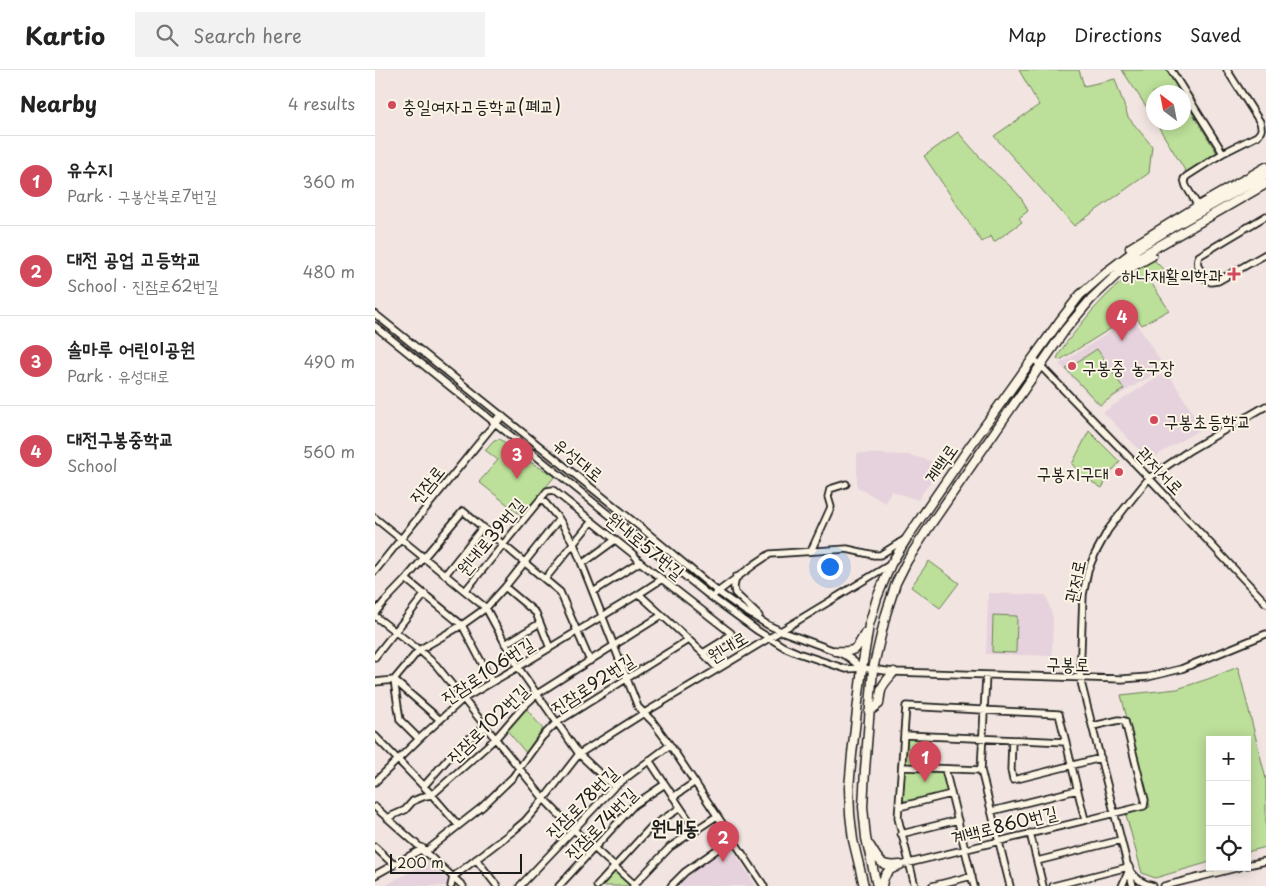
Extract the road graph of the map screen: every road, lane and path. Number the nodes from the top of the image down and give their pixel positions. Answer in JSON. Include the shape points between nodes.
{"nodes":[{"id":1,"x":1171,"y":70,"type":"edge"},
{"id":2,"x":1227,"y":70,"type":"edge"},
{"id":3,"x":1223,"y":153,"type":"junction"},
{"id":4,"x":1266,"y":167,"type":"edge"},
{"id":5,"x":1266,"y":175,"type":"edge"},
{"id":6,"x":1266,"y":184,"type":"edge"},
{"id":7,"x":1266,"y":189,"type":"edge"},
{"id":8,"x":1198,"y":206,"type":"junction"},
{"id":9,"x":1266,"y":216,"type":"edge"},
{"id":10,"x":1266,"y":254,"type":"edge"},
{"id":11,"x":1105,"y":272,"type":"junction"},
{"id":12,"x":1117,"y":275,"type":"junction"},
{"id":13,"x":375,"y":314,"type":"edge"},
{"id":14,"x":375,"y":326,"type":"edge"},
{"id":15,"x":1033,"y":358,"type":"junction"},
{"id":16,"x":1040,"y":366,"type":"junction"},
{"id":17,"x":1266,"y":406,"type":"edge"},
{"id":18,"x":498,"y":419,"type":"junction"},
{"id":19,"x":1149,"y":478,"type":"junction"},
{"id":20,"x":846,"y":484,"type":"dead end"},
{"id":21,"x":541,"y":498,"type":"junction"},
{"id":22,"x":375,"y":518,"type":"edge"},
{"id":23,"x":559,"y":519,"type":"junction"},
{"id":24,"x":592,"y":521,"type":"junction"},
{"id":25,"x":483,"y":527,"type":"junction"},
{"id":26,"x":907,"y":538,"type":"junction"},
{"id":27,"x":401,"y":539,"type":"junction"},
{"id":28,"x":615,"y":540,"type":"junction"},
{"id":29,"x":503,"y":544,"type":"junction"},
{"id":30,"x":574,"y":544,"type":"junction"},
{"id":31,"x":811,"y":551,"type":"junction"},
{"id":32,"x":424,"y":558,"type":"junction"},
{"id":33,"x":525,"y":562,"type":"junction"},
{"id":34,"x":640,"y":562,"type":"junction"},
{"id":35,"x":582,"y":564,"type":"junction"},
{"id":36,"x":891,"y":564,"type":"junction"},
{"id":37,"x":375,"y":571,"type":"edge"},
{"id":38,"x":445,"y":575,"type":"junction"},
{"id":39,"x":736,"y":577,"type":"junction"},
{"id":40,"x":406,"y":579,"type":"junction"},
{"id":41,"x":545,"y":579,"type":"junction"},
{"id":42,"x":662,"y":579,"type":"junction"},
{"id":43,"x":505,"y":587,"type":"junction"},
{"id":44,"x":465,"y":591,"type":"junction"},
{"id":45,"x":717,"y":591,"type":"junction"},
{"id":46,"x":593,"y":592,"type":"junction"},
{"id":47,"x":425,"y":594,"type":"junction"},
{"id":48,"x":639,"y":594,"type":"junction"},
{"id":49,"x":712,"y":598,"type":"junction"},
{"id":50,"x":1266,"y":603,"type":"edge"},
{"id":51,"x":486,"y":608,"type":"junction"},
{"id":52,"x":375,"y":614,"type":"edge"},
{"id":53,"x":602,"y":616,"type":"junction"},
{"id":54,"x":662,"y":616,"type":"junction"},
{"id":55,"x":540,"y":623,"type":"junction"},
{"id":56,"x":869,"y":624,"type":"junction"},
{"id":57,"x":462,"y":625,"type":"junction"},
{"id":58,"x":768,"y":625,"type":"junction"},
{"id":59,"x":577,"y":631,"type":"junction"},
{"id":60,"x":781,"y":631,"type":"junction"},
{"id":61,"x":395,"y":632,"type":"junction"},
{"id":62,"x":1266,"y":634,"type":"edge"},
{"id":63,"x":769,"y":638,"type":"junction"},
{"id":64,"x":688,"y":640,"type":"junction"},
{"id":65,"x":505,"y":644,"type":"junction"},
{"id":66,"x":614,"y":646,"type":"junction"},
{"id":67,"x":550,"y":648,"type":"junction"},
{"id":68,"x":419,"y":650,"type":"junction"},
{"id":69,"x":835,"y":651,"type":"junction"},
{"id":70,"x":703,"y":652,"type":"junction"},
{"id":71,"x":375,"y":657,"type":"edge"},
{"id":72,"x":590,"y":661,"type":"junction"},
{"id":73,"x":518,"y":667,"type":"junction"},
{"id":74,"x":862,"y":668,"type":"junction"},
{"id":75,"x":873,"y":669,"type":"junction"},
{"id":76,"x":718,"y":670,"type":"junction"},
{"id":77,"x":893,"y":672,"type":"junction"},
{"id":78,"x":985,"y":675,"type":"junction"},
{"id":79,"x":626,"y":678,"type":"junction"},
{"id":80,"x":1081,"y":678,"type":"junction"},
{"id":81,"x":394,"y":680,"type":"junction"},
{"id":82,"x":375,"y":682,"type":"edge"},
{"id":83,"x":492,"y":682,"type":"junction"},
{"id":84,"x":537,"y":694,"type":"junction"},
{"id":85,"x":463,"y":699,"type":"junction"},
{"id":86,"x":984,"y":710,"type":"junction"},
{"id":87,"x":869,"y":712,"type":"junction"},
{"id":88,"x":644,"y":713,"type":"junction"},
{"id":89,"x":439,"y":719,"type":"junction"},
{"id":90,"x":556,"y":722,"type":"junction"},
{"id":91,"x":486,"y":726,"type":"junction"},
{"id":92,"x":1093,"y":726,"type":"junction"},
{"id":93,"x":904,"y":735,"type":"junction"},
{"id":94,"x":375,"y":736,"type":"edge"},
{"id":95,"x":419,"y":738,"type":"junction"},
{"id":96,"x":495,"y":738,"type":"junction"},
{"id":97,"x":983,"y":738,"type":"junction"},
{"id":98,"x":1012,"y":740,"type":"junction"},
{"id":99,"x":1066,"y":742,"type":"junction"},
{"id":100,"x":669,"y":745,"type":"junction"},
{"id":101,"x":579,"y":754,"type":"junction"},
{"id":102,"x":1101,"y":758,"type":"junction"},
{"id":103,"x":398,"y":760,"type":"junction"},
{"id":104,"x":649,"y":760,"type":"junction"},
{"id":105,"x":1071,"y":765,"type":"junction"},
{"id":106,"x":901,"y":767,"type":"junction"},
{"id":107,"x":520,"y":768,"type":"junction"},
{"id":108,"x":945,"y":769,"type":"junction"},
{"id":109,"x":981,"y":770,"type":"junction"},
{"id":110,"x":375,"y":781,"type":"edge"},
{"id":111,"x":695,"y":782,"type":"junction"},
{"id":112,"x":665,"y":784,"type":"junction"},
{"id":113,"x":424,"y":786,"type":"junction"},
{"id":114,"x":613,"y":786,"type":"junction"},
{"id":115,"x":1077,"y":790,"type":"junction"},
{"id":116,"x":951,"y":794,"type":"junction"},
{"id":117,"x":432,"y":795,"type":"junction"},
{"id":118,"x":673,"y":797,"type":"junction"},
{"id":119,"x":544,"y":799,"type":"junction"},
{"id":120,"x":375,"y":807,"type":"edge"},
{"id":121,"x":899,"y":807,"type":"junction"},
{"id":122,"x":680,"y":808,"type":"junction"},
{"id":123,"x":992,"y":812,"type":"junction"},
{"id":124,"x":1115,"y":813,"type":"junction"},
{"id":125,"x":717,"y":816,"type":"junction"},
{"id":126,"x":387,"y":818,"type":"junction"},
{"id":127,"x":958,"y":820,"type":"junction"},
{"id":128,"x":1085,"y":820,"type":"junction"},
{"id":129,"x":459,"y":826,"type":"junction"},
{"id":130,"x":573,"y":828,"type":"junction"},
{"id":131,"x":695,"y":831,"type":"junction"},
{"id":132,"x":901,"y":834,"type":"junction"},
{"id":133,"x":1030,"y":834,"type":"junction"},
{"id":134,"x":866,"y":838,"type":"junction"},
{"id":135,"x":732,"y":839,"type":"junction"},
{"id":136,"x":1121,"y":840,"type":"junction"},
{"id":137,"x":999,"y":841,"type":"junction"},
{"id":138,"x":375,"y":847,"type":"edge"},
{"id":139,"x":594,"y":847,"type":"junction"},
{"id":140,"x":965,"y":849,"type":"junction"},
{"id":141,"x":423,"y":851,"type":"junction"},
{"id":142,"x":476,"y":859,"type":"junction"},
{"id":143,"x":1037,"y":861,"type":"junction"},
{"id":144,"x":1266,"y":861,"type":"edge"},
{"id":145,"x":904,"y":864,"type":"junction"},
{"id":146,"x":394,"y":865,"type":"junction"},
{"id":147,"x":1251,"y":865,"type":"edge"},
{"id":148,"x":615,"y":866,"type":"junction"},
{"id":149,"x":1128,"y":869,"type":"junction"},
{"id":150,"x":1224,"y":871,"type":"edge"},
{"id":151,"x":375,"y":875,"type":"edge"},
{"id":152,"x":972,"y":876,"type":"junction"},
{"id":153,"x":453,"y":877,"type":"junction"},
{"id":154,"x":635,"y":885,"type":"edge"},
{"id":155,"x":451,"y":886,"type":"edge"},
{"id":156,"x":463,"y":886,"type":"edge"},
{"id":157,"x":497,"y":886,"type":"edge"},
{"id":158,"x":520,"y":886,"type":"edge"},
{"id":159,"x":559,"y":886,"type":"edge"},
{"id":160,"x":597,"y":886,"type":"edge"},
{"id":161,"x":671,"y":886,"type":"edge"},
{"id":162,"x":764,"y":886,"type":"edge"},
{"id":163,"x":864,"y":886,"type":"edge"},
{"id":164,"x":877,"y":886,"type":"edge"},
{"id":165,"x":882,"y":886,"type":"edge"},
{"id":166,"x":915,"y":886,"type":"edge"},
{"id":167,"x":932,"y":886,"type":"edge"},
{"id":168,"x":974,"y":886,"type":"edge"},
{"id":169,"x":1010,"y":886,"type":"edge"},
{"id":170,"x":1043,"y":886,"type":"edge"},
{"id":171,"x":1053,"y":886,"type":"edge"},
{"id":172,"x":1122,"y":886,"type":"edge"},
{"id":173,"x":1133,"y":886,"type":"edge"},
{"id":174,"x":1153,"y":886,"type":"edge"},
{"id":175,"x":1164,"y":886,"type":"edge"}],
"edges":[{"from":1,"to":3,"type":"street"},
{"from":2,"to":3,"type":"street","via":[[1261,128],[1257,136]]},
{"from":3,"to":8,"type":"street","via":[[1184,180]]},
{"from":4,"to":8,"type":"main road"},
{"from":5,"to":11,"type":"main road","name":"계백로","via":[[1171,228]]},
{"from":6,"to":12,"type":"main road","name":"계백로","via":[[1129,263]]},
{"from":7,"to":12,"type":"main road"},
{"from":8,"to":11,"type":"main road","via":[[1132,246]]},
{"from":9,"to":10,"type":"street","via":[[1199,256],[1196,264],[1207,280],[1214,282]]},
{"from":11,"to":15,"type":"main road","name":"계백로","via":[[1080,296]]},
{"from":12,"to":16,"type":"main road","name":"계백로","via":[[1084,307]]},
{"from":13,"to":18,"type":"street","name":"유성대로"},
{"from":14,"to":18,"type":"street","name":"유성대로"},
{"from":15,"to":16,"type":"street","name":"관저서로"},
{"from":15,"to":26,"type":"main road","name":"계백로"},
{"from":16,"to":19,"type":"street","name":"관저서로"},
{"from":16,"to":75,"type":"main road","name":"계백로","via":[[907,561],[885,614]]},
{"from":17,"to":19,"type":"street","name":"관저로"},
{"from":18,"to":27,"type":"street","name":"진잠로"},
{"from":18,"to":45,"type":"street","name":"유성대로","via":[[644,530]]},
{"from":18,"to":49,"type":"street","name":"유성대로"},
{"from":19,"to":50,"type":"street","name":"관저서로"},
{"from":19,"to":80,"type":"street","name":"관저로","via":[[1108,530],[1088,570],[1083,595]]},
{"from":20,"to":31,"type":"street","via":[[830,489],[831,506]]},
{"from":21,"to":23,"type":"street","name":"원내로39번길"},
{"from":21,"to":24,"type":"street","name":"원내로57번길","via":[[553,490]]},
{"from":21,"to":29,"type":"street","name":"원내로39번길"},
{"from":22,"to":27,"type":"street"},
{"from":23,"to":30,"type":"street","name":"원내로39번길"},
{"from":23,"to":33,"type":"street"},
{"from":24,"to":28,"type":"street","name":"원내로57번길"},
{"from":24,"to":30,"type":"street"},
{"from":25,"to":29,"type":"street"},
{"from":25,"to":32,"type":"street","via":[[463,511]]},
{"from":25,"to":38,"type":"street"},
{"from":26,"to":31,"type":"street","via":[[880,555],[847,549]]},
{"from":26,"to":36,"type":"main road","name":"계백로"},
{"from":27,"to":32,"type":"street"},
{"from":27,"to":37,"type":"street","name":"진잠로"},
{"from":28,"to":34,"type":"street","name":"원내로57번길"},
{"from":28,"to":35,"type":"street"},
{"from":29,"to":33,"type":"street"},
{"from":29,"to":44,"type":"street","name":"원내로39번길"},
{"from":30,"to":35,"type":"street","name":"원내로39번길"},
{"from":30,"to":41,"type":"street"},
{"from":31,"to":39,"type":"street","via":[[770,554]]},
{"from":32,"to":38,"type":"street"},
{"from":32,"to":40,"type":"street"},
{"from":33,"to":41,"type":"street"},
{"from":33,"to":43,"type":"street"},
{"from":34,"to":42,"type":"street","name":"원내로57번길"},
{"from":34,"to":46,"type":"street"},
{"from":35,"to":46,"type":"street","name":"원내로39번길"},
{"from":36,"to":56,"type":"main road","name":"계백로"},
{"from":36,"to":60,"type":"street","name":"원내로"},
{"from":38,"to":44,"type":"street"},
{"from":39,"to":45,"type":"street"},
{"from":39,"to":58,"type":"street","via":[[735,593]]},
{"from":40,"to":47,"type":"street"},
{"from":40,"to":52,"type":"street"},
{"from":41,"to":59,"type":"street","via":[[560,592]]},
{"from":42,"to":48,"type":"street","name":"진잠로106번길"},
{"from":42,"to":70,"type":"street","name":"원내로57번길","via":[[731,633]]},
{"from":43,"to":51,"type":"street"},
{"from":43,"to":55,"type":"street","name":"진잠로106번길","via":[[536,613]]},
{"from":44,"to":51,"type":"street"},
{"from":45,"to":49,"type":"street"},
{"from":45,"to":58,"type":"street","name":"유성대로"},
{"from":46,"to":53,"type":"street","name":"원내로39번길"},
{"from":47,"to":57,"type":"street"},
{"from":47,"to":61,"type":"street"},
{"from":48,"to":53,"type":"street","name":"진잠로106번길"},
{"from":48,"to":54,"type":"street"},
{"from":49,"to":63,"type":"street","name":"유성대로"},
{"from":51,"to":57,"type":"street"},
{"from":51,"to":65,"type":"street"},
{"from":52,"to":61,"type":"street"},
{"from":53,"to":59,"type":"street","name":"진잠로106번길"},
{"from":53,"to":66,"type":"street","name":"원내로39번길"},
{"from":54,"to":64,"type":"street"},
{"from":54,"to":66,"type":"street","name":"진잠로102번길"},
{"from":55,"to":65,"type":"street"},
{"from":55,"to":67,"type":"street","name":"진잠로106번길"},
{"from":56,"to":69,"type":"main road","via":[[855,649]]},
{"from":56,"to":74,"type":"main road","name":"계백로"},
{"from":57,"to":68,"type":"street"},
{"from":57,"to":83,"type":"street"},
{"from":58,"to":60,"type":"street","name":"유성대로"},
{"from":59,"to":67,"type":"street","name":"진잠로106번길"},
{"from":59,"to":72,"type":"street"},
{"from":60,"to":63,"type":"street","name":"원내로"},
{"from":60,"to":69,"type":"street","name":"유성대로"},
{"from":61,"to":68,"type":"street"},
{"from":61,"to":71,"type":"street"},
{"from":62,"to":80,"type":"street","name":"구봉로","via":[[1181,668],[1148,677]]},
{"from":63,"to":74,"type":"street","name":"유성대로","via":[[798,653],[846,669]]},
{"from":63,"to":76,"type":"street","name":"원내로"},
{"from":64,"to":70,"type":"street"},
{"from":64,"to":79,"type":"street","name":"진잠로92번길"},
{"from":65,"to":73,"type":"street"},
{"from":66,"to":72,"type":"street","name":"진잠로102번길"},
{"from":66,"to":79,"type":"street","name":"원내로39번길"},
{"from":67,"to":73,"type":"street","name":"진잠로106번길"},
{"from":68,"to":81,"type":"street"},
{"from":68,"to":85,"type":"street","via":[[436,665]]},
{"from":69,"to":74,"type":"street","name":"유성대로"},
{"from":70,"to":76,"type":"street"},
{"from":72,"to":84,"type":"street","name":"진잠로102번길"},
{"from":73,"to":83,"type":"street","name":"진잠로106번길"},
{"from":73,"to":84,"type":"street"},
{"from":74,"to":75,"type":"street","name":"구봉로"},
{"from":74,"to":163,"type":"main road","name":"계백로","via":[[849,788],[853,840]]},
{"from":75,"to":77,"type":"street","name":"구봉로"},
{"from":75,"to":87,"type":"main road","name":"계백로"},
{"from":76,"to":88,"type":"street","name":"원내로"},
{"from":77,"to":78,"type":"street","name":"구봉로"},
{"from":77,"to":87,"type":"main road","via":[[880,691],[879,704]]},
{"from":78,"to":80,"type":"street","name":"구봉로"},
{"from":78,"to":86,"type":"street"},
{"from":79,"to":88,"type":"street","name":"원내로39번길","via":[[638,707]]},
{"from":79,"to":90,"type":"street","name":"진잠로92번길"},
{"from":80,"to":92,"type":"street","name":"관저로"},
{"from":81,"to":82,"type":"street"},
{"from":81,"to":89,"type":"street"},
{"from":81,"to":95,"type":"street","via":[[399,720]]},
{"from":83,"to":85,"type":"street","name":"진잠로106번길"},
{"from":84,"to":90,"type":"street"},
{"from":84,"to":96,"type":"street","name":"진잠로102번길"},
{"from":85,"to":89,"type":"street","name":"진잠로106번길"},
{"from":85,"to":91,"type":"street"},
{"from":86,"to":93,"type":"street","via":[[906,706]]},
{"from":86,"to":97,"type":"street"},
{"from":86,"to":99,"type":"street","via":[[1059,714]]},
{"from":87,"to":134,"type":"main road","name":"계백로","via":[[863,807]]},
{"from":88,"to":100,"type":"street","name":"원내로39번길"},
{"from":88,"to":101,"type":"street","name":"원내로"},
{"from":89,"to":95,"type":"street","name":"진잠로106번길"},
{"from":90,"to":101,"type":"street"},
{"from":90,"to":107,"type":"street","name":"진잠로92번길"},
{"from":91,"to":96,"type":"street"},
{"from":91,"to":113,"type":"street","via":[[459,746]]},
{"from":92,"to":102,"type":"street","name":"관저로"},
{"from":92,"to":124,"type":"street","name":"계백로860번길","via":[[1125,721],[1145,800],[1143,806]]},
{"from":93,"to":97,"type":"street"},
{"from":93,"to":106,"type":"street"},
{"from":94,"to":103,"type":"street"},
{"from":95,"to":103,"type":"street","name":"진잠로106번길"},
{"from":96,"to":107,"type":"street"},
{"from":96,"to":117,"type":"street","name":"진잠로102번길"},
{"from":97,"to":98,"type":"street"},
{"from":97,"to":109,"type":"street"},
{"from":98,"to":99,"type":"street"},
{"from":98,"to":105,"type":"street","via":[[1013,780]]},
{"from":99,"to":105,"type":"street"},
{"from":100,"to":104,"type":"street","name":"진잠로78번길"},
{"from":100,"to":111,"type":"street","name":"원내로39번길"},
{"from":101,"to":114,"type":"street"},
{"from":101,"to":119,"type":"street","name":"원내로"},
{"from":102,"to":105,"type":"street"},
{"from":102,"to":124,"type":"street","name":"관저로"},
{"from":103,"to":110,"type":"street","name":"진잠로106번길"},
{"from":103,"to":113,"type":"street"},
{"from":104,"to":112,"type":"street"},
{"from":104,"to":114,"type":"street","name":"진잠로78번길"},
{"from":105,"to":115,"type":"street"},
{"from":106,"to":108,"type":"street"},
{"from":106,"to":121,"type":"street"},
{"from":107,"to":119,"type":"street"},
{"from":107,"to":129,"type":"street","name":"진잠로92번길"},
{"from":108,"to":109,"type":"street"},
{"from":108,"to":116,"type":"street"},
{"from":109,"to":123,"type":"street"},
{"from":111,"to":118,"type":"street"},
{"from":111,"to":125,"type":"street","name":"원내로39번길"},
{"from":112,"to":118,"type":"street"},
{"from":112,"to":139,"type":"street","name":"진잠로74번길","via":[[634,806]]},
{"from":113,"to":117,"type":"street"},
{"from":114,"to":130,"type":"street","name":"진잠로78번길"},
{"from":115,"to":123,"type":"street"},
{"from":115,"to":128,"type":"street"},
{"from":116,"to":121,"type":"street"},
{"from":116,"to":127,"type":"street"},
{"from":117,"to":126,"type":"street","name":"진잠로102번길","via":[[413,801],[405,810]]},
{"from":117,"to":129,"type":"street"},
{"from":118,"to":122,"type":"street"},
{"from":119,"to":130,"type":"street"},
{"from":119,"to":142,"type":"street","name":"원내로","via":[[519,826]]},
{"from":120,"to":126,"type":"street"},
{"from":121,"to":132,"type":"street"},
{"from":122,"to":131,"type":"street"},
{"from":122,"to":148,"type":"street","via":[[651,827]]},
{"from":123,"to":137,"type":"street"},
{"from":124,"to":128,"type":"street","name":"계백로860번길"},
{"from":124,"to":136,"type":"street","name":"관저로"},
{"from":125,"to":131,"type":"street"},
{"from":125,"to":135,"type":"street","name":"원내로39번길"},
{"from":126,"to":141,"type":"street"},
{"from":127,"to":132,"type":"street"},
{"from":127,"to":140,"type":"street"},
{"from":128,"to":133,"type":"street","name":"계백로860번길"},
{"from":129,"to":141,"type":"street","name":"진잠로92번길"},
{"from":130,"to":139,"type":"street"},
{"from":130,"to":158,"type":"street","name":"진잠로78번길"},
{"from":131,"to":154,"type":"street","via":[[670,847]]},
{"from":132,"to":145,"type":"street"},
{"from":133,"to":137,"type":"street","name":"계백로860번길"},
{"from":133,"to":143,"type":"street"},
{"from":134,"to":145,"type":"main road","via":[[883,864]]},
{"from":134,"to":164,"type":"main road","name":"계백로"},
{"from":135,"to":161,"type":"street","via":[[685,872]]},
{"from":135,"to":162,"type":"street","name":"원내로39번길"},
{"from":136,"to":143,"type":"street"},
{"from":136,"to":149,"type":"street","name":"관저로"},
{"from":137,"to":140,"type":"street","name":"계백로860번길"},
{"from":137,"to":169,"type":"street"},
{"from":138,"to":146,"type":"street"},
{"from":139,"to":148,"type":"street"},
{"from":139,"to":159,"type":"street","name":"진잠로74번길"},
{"from":140,"to":145,"type":"street","name":"계백로860번길"},
{"from":140,"to":152,"type":"street"},
{"from":141,"to":146,"type":"street","name":"진잠로92번길"},
{"from":141,"to":153,"type":"street"},
{"from":142,"to":153,"type":"street","name":"원내로"},
{"from":142,"to":157,"type":"street"},
{"from":143,"to":170,"type":"street"},
{"from":144,"to":147,"type":"street"},
{"from":145,"to":165,"type":"main road","via":[[890,869]]},
{"from":145,"to":166,"type":"street"},
{"from":146,"to":151,"type":"street","name":"진잠로92번길"},
{"from":148,"to":154,"type":"street"},
{"from":148,"to":160,"type":"street"},
{"from":149,"to":171,"type":"street"},
{"from":149,"to":172,"type":"street"},
{"from":149,"to":173,"type":"street","name":"관저로"},
{"from":149,"to":174,"type":"street","via":[[1138,881]]},
{"from":150,"to":175,"type":"street"},
{"from":152,"to":167,"type":"street"},
{"from":152,"to":168,"type":"street"},
{"from":153,"to":155,"type":"street"},
{"from":153,"to":156,"type":"street"}]}
